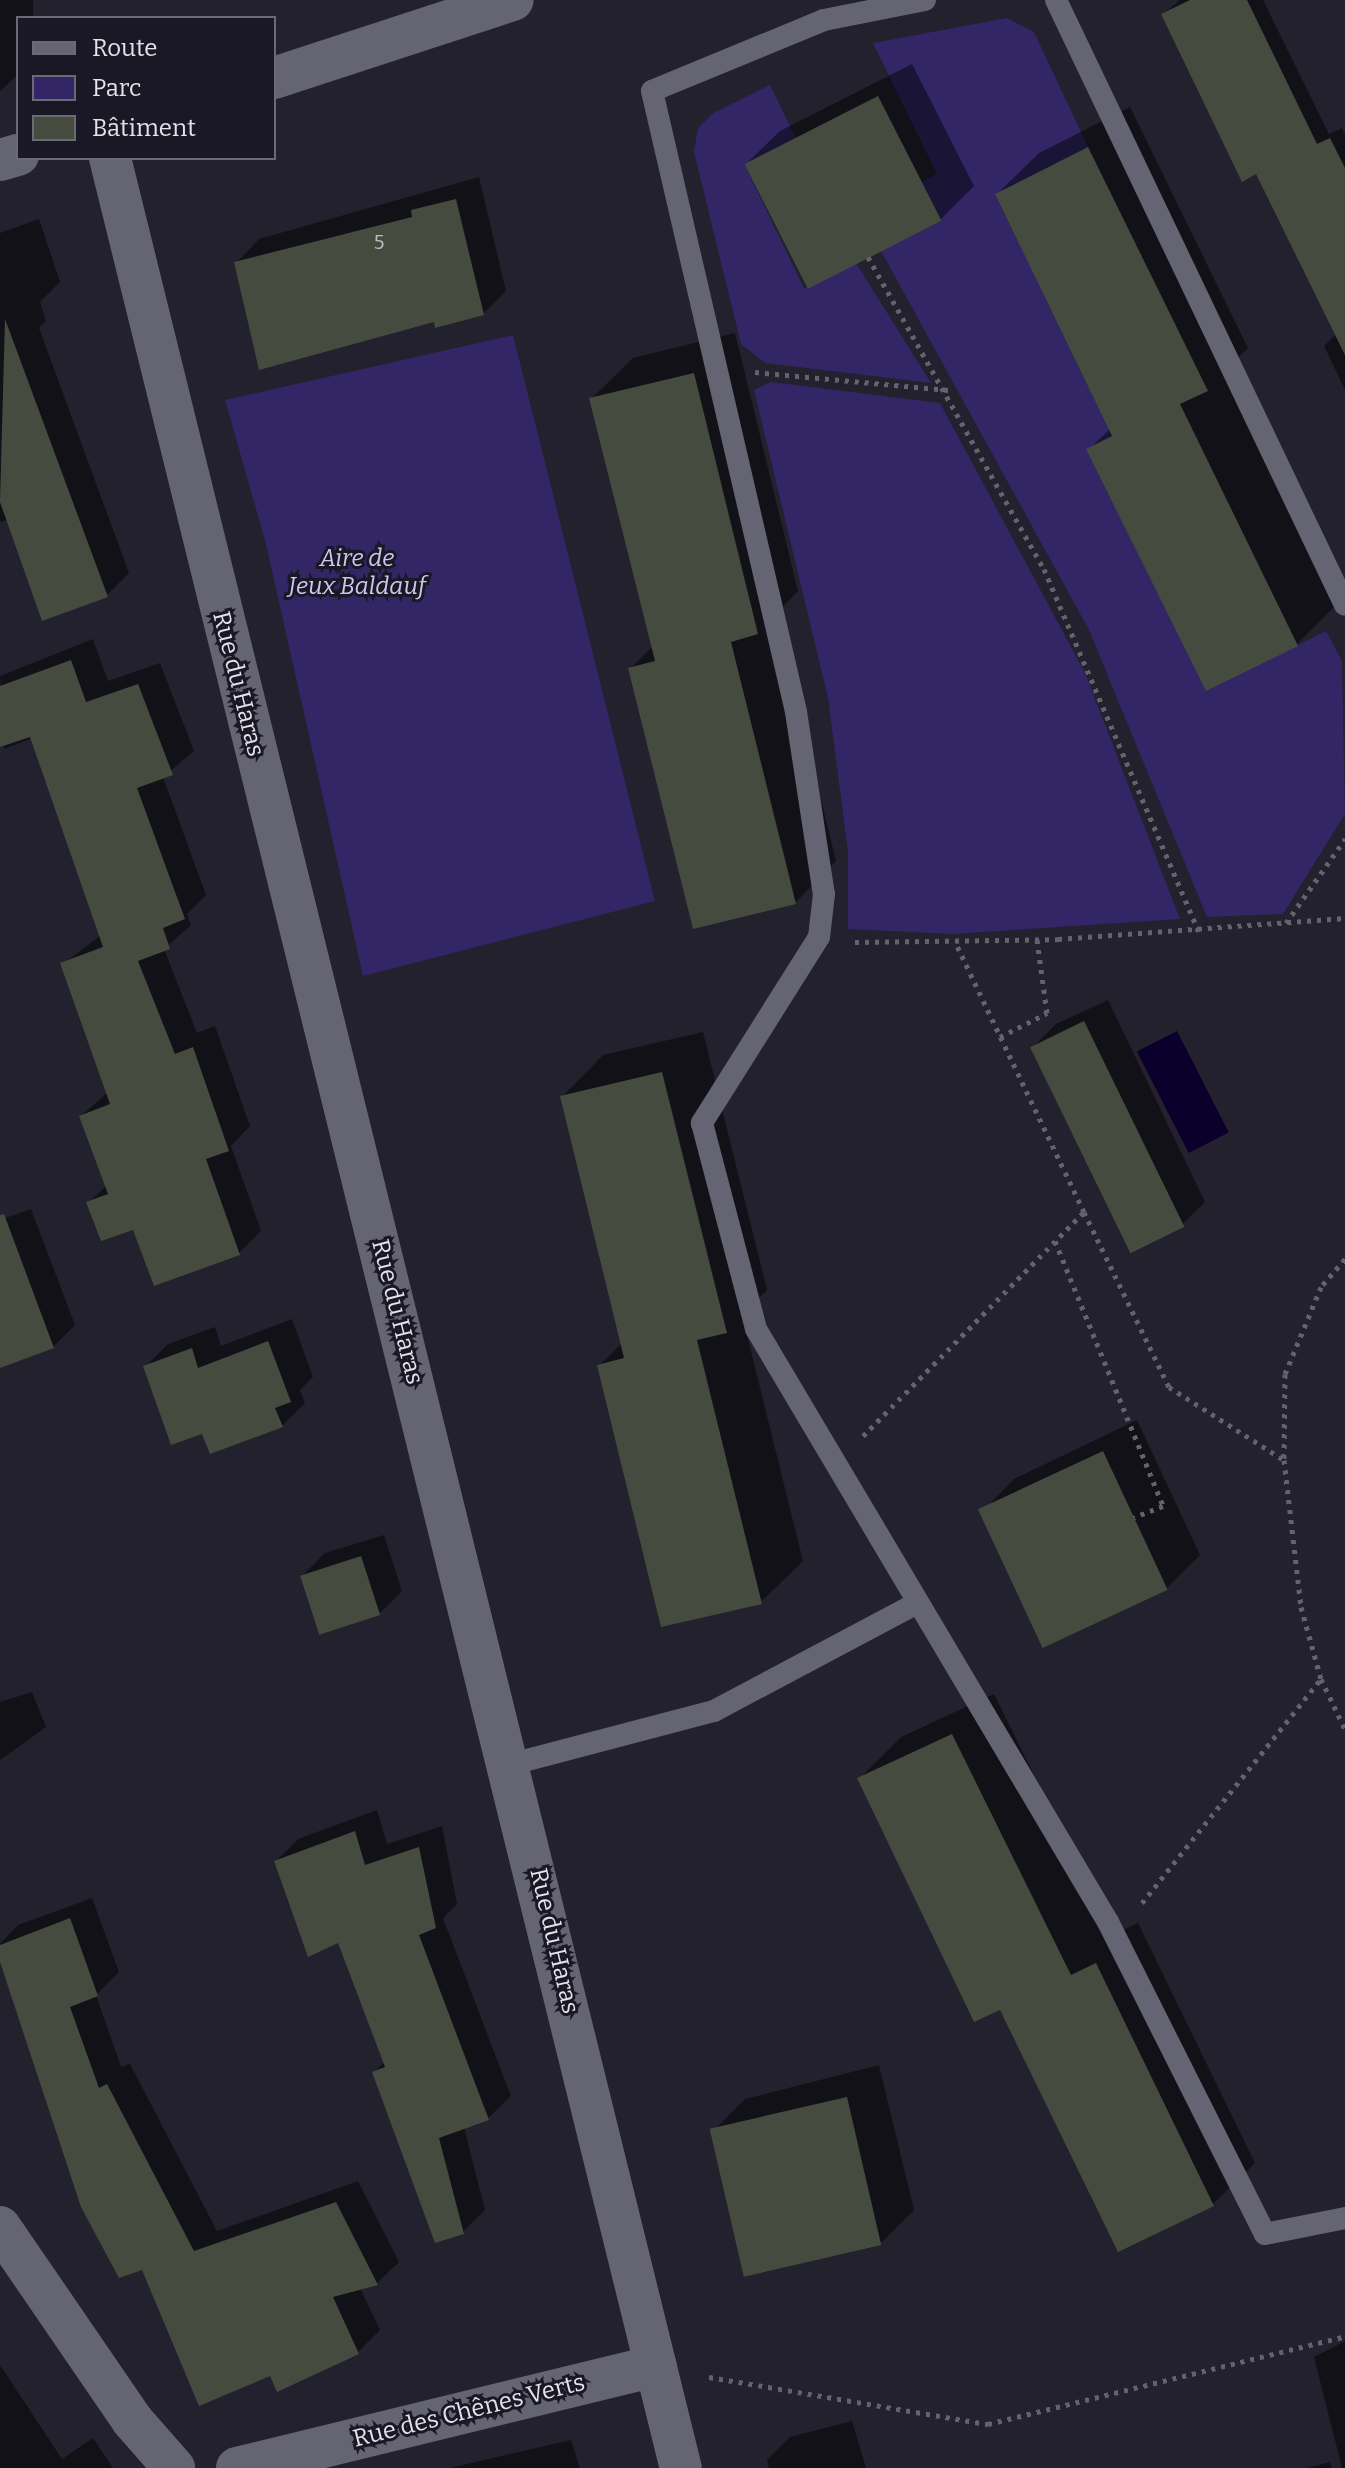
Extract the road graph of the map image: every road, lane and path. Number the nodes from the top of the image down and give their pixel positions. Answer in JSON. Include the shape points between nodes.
{"nodes":[{"id":1,"x":513,"y":0,"type":"edge"},
{"id":2,"x":925,"y":0,"type":"edge"},
{"id":3,"x":1056,"y":0,"type":"edge"},
{"id":4,"x":276,"y":77,"type":"edge"},
{"id":5,"x":111,"y":160,"type":"edge"},
{"id":6,"x":868,"y":257,"type":"dead end"},
{"id":7,"x":721,"y":368,"type":"junction"},
{"id":8,"x":949,"y":390,"type":"junction"},
{"id":9,"x":1345,"y":605,"type":"edge"},
{"id":10,"x":1345,"y":839,"type":"edge"},
{"id":11,"x":1345,"y":918,"type":"edge"},
{"id":12,"x":1286,"y":924,"type":"junction"},
{"id":13,"x":1199,"y":932,"type":"junction"},
{"id":14,"x":819,"y":937,"type":"junction"},
{"id":15,"x":1037,"y":940,"type":"junction"},
{"id":16,"x":955,"y":942,"type":"junction"},
{"id":17,"x":1000,"y":1037,"type":"junction"},
{"id":18,"x":1084,"y":1212,"type":"junction"},
{"id":19,"x":1055,"y":1241,"type":"junction"},
{"id":20,"x":1345,"y":1259,"type":"edge"},
{"id":21,"x":1284,"y":1460,"type":"junction"},
{"id":22,"x":834,"y":1465,"type":"junction"},
{"id":23,"x":1134,"y":1517,"type":"dead end"},
{"id":24,"x":915,"y":1604,"type":"junction"},
{"id":25,"x":1321,"y":1679,"type":"junction"},
{"id":26,"x":1345,"y":1729,"type":"edge"},
{"id":27,"x":512,"y":1764,"type":"junction"},
{"id":28,"x":1116,"y":1936,"type":"junction"},
{"id":29,"x":1345,"y":2218,"type":"edge"},
{"id":30,"x":0,"y":2227,"type":"edge"},
{"id":31,"x":1345,"y":2336,"type":"edge"},
{"id":32,"x":656,"y":2366,"type":"junction"},
{"id":33,"x":174,"y":2468,"type":"edge"},
{"id":34,"x":237,"y":2468,"type":"edge"},
{"id":35,"x":681,"y":2468,"type":"edge"}],
"edges":[{"from":1,"to":4,"type":"street"},
{"from":2,"to":7,"type":"lane","via":[[824,20],[652,91]]},
{"from":3,"to":9,"type":"lane"},
{"from":5,"to":27,"type":"street","name":"Rue du Haras"},
{"from":6,"to":8,"type":"path"},
{"from":7,"to":8,"type":"path"},
{"from":7,"to":14,"type":"lane","via":[[796,712],[824,894]]},
{"from":8,"to":13,"type":"path","via":[[1062,609]]},
{"from":10,"to":12,"type":"path"},
{"from":11,"to":12,"type":"path"},
{"from":12,"to":13,"type":"path"},
{"from":13,"to":15,"type":"path"},
{"from":14,"to":16,"type":"path"},
{"from":14,"to":22,"type":"lane","via":[[702,1123],[756,1329]]},
{"from":15,"to":16,"type":"path"},
{"from":15,"to":17,"type":"path","via":[[1047,1013]]},
{"from":16,"to":17,"type":"path"},
{"from":17,"to":18,"type":"path"},
{"from":18,"to":19,"type":"path"},
{"from":18,"to":21,"type":"path","via":[[1169,1387]]},
{"from":19,"to":22,"type":"path"},
{"from":19,"to":23,"type":"path","via":[[1163,1506]]},
{"from":20,"to":21,"type":"path","via":[[1321,1287],[1285,1374]]},
{"from":21,"to":25,"type":"path","via":[[1301,1607]]},
{"from":22,"to":24,"type":"lane"},
{"from":24,"to":27,"type":"lane","via":[[714,1711]]},
{"from":24,"to":28,"type":"lane"},
{"from":25,"to":26,"type":"path"},
{"from":25,"to":28,"type":"path"},
{"from":27,"to":32,"type":"street","name":"Rue du Haras"},
{"from":28,"to":29,"type":"lane","via":[[1265,2234]]},
{"from":30,"to":33,"type":"street","via":[[132,2420]]},
{"from":31,"to":32,"type":"path","via":[[988,2424]]},
{"from":32,"to":34,"type":"street","name":"Rue des Chênes Verts"},
{"from":32,"to":35,"type":"street","name":"Rue du Haras"}]}
